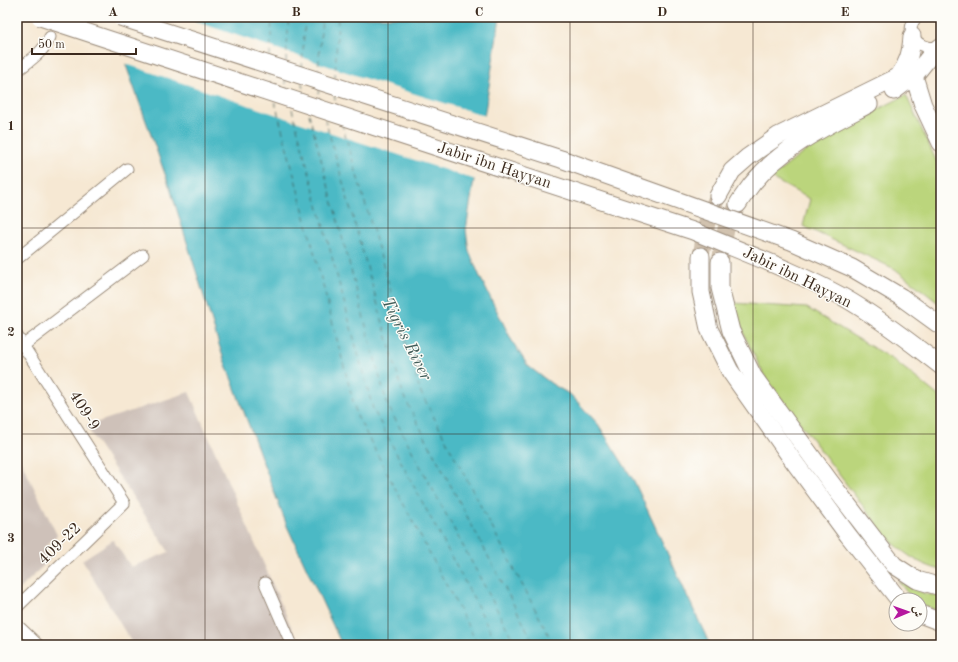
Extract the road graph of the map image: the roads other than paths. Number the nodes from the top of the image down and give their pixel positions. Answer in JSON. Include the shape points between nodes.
{"nodes":[{"id":1,"x":40,"y":17,"type":"edge"},
{"id":2,"x":120,"y":17,"type":"edge"},
{"id":3,"x":907,"y":17,"type":"edge"},
{"id":4,"x":917,"y":17,"type":"edge"},
{"id":5,"x":912,"y":32,"type":"junction"},
{"id":6,"x":50,"y":37,"type":"dead end"},
{"id":7,"x":940,"y":47,"type":"edge"},
{"id":8,"x":17,"y":70,"type":"edge"},
{"id":9,"x":914,"y":76,"type":"junction"},
{"id":10,"x":941,"y":143,"type":"edge"},
{"id":11,"x":127,"y":169,"type":"dead end"},
{"id":12,"x":718,"y":196,"type":"tunnel mouth"},
{"id":13,"x":738,"y":204,"type":"tunnel mouth"},
{"id":14,"x":143,"y":255,"type":"dead end"},
{"id":15,"x":701,"y":256,"type":"tunnel mouth"},
{"id":16,"x":17,"y":259,"type":"edge"},
{"id":17,"x":720,"y":262,"type":"tunnel mouth"},
{"id":18,"x":941,"y":326,"type":"edge"},
{"id":19,"x":17,"y":336,"type":"edge"},
{"id":20,"x":24,"y":346,"type":"junction"},
{"id":21,"x":935,"y":361,"type":"edge"},
{"id":22,"x":124,"y":503,"type":"joint"},
{"id":23,"x":265,"y":584,"type":"dead end"},
{"id":24,"x":941,"y":587,"type":"edge"},
{"id":25,"x":893,"y":592,"type":"edge"},
{"id":26,"x":17,"y":607,"type":"edge"},
{"id":27,"x":928,"y":617,"type":"edge"},
{"id":28,"x":941,"y":622,"type":"edge"},
{"id":29,"x":17,"y":625,"type":"edge"},
{"id":30,"x":38,"y":645,"type":"edge"},
{"id":31,"x":292,"y":645,"type":"edge"}],
"edges":[{"from":1,"to":21,"type":"main road","name":"Jabir ibn Hayyan","bridge":true,"via":[[693,231],[784,268],[843,298],[899,333]]},
{"from":2,"to":18,"type":"main road","name":"Jabir ibn Hayyan","bridge":true,"via":[[561,159],[791,241],[852,268],[901,297]]},
{"from":3,"to":5,"type":"street"},
{"from":4,"to":5,"type":"street","via":[[913,22]]},
{"from":5,"to":7,"type":"street","via":[[923,45]]},
{"from":5,"to":12,"type":"main road","via":[[910,58],[898,77],[778,136],[732,171]]},
{"from":6,"to":8,"type":"street","via":[[41,52]]},
{"from":7,"to":9,"type":"main road"},
{"from":9,"to":10,"type":"main road","via":[[923,105]]},
{"from":9,"to":13,"type":"main road","via":[[896,90],[794,146],[760,174]]},
{"from":11,"to":16,"type":"street"},
{"from":14,"to":20,"type":"street"},
{"from":15,"to":25,"type":"main road","via":[[700,292],[709,328],[730,371],[806,478]]},
{"from":17,"to":24,"type":"main road","via":[[720,288],[731,331],[753,376],[894,565],[917,580]]},
{"from":19,"to":20,"type":"street","name":"409-9"},
{"from":20,"to":22,"type":"street","name":"409-9"},
{"from":22,"to":26,"type":"street","name":"409-22"},
{"from":23,"to":31,"type":"street"},
{"from":27,"to":28,"type":"main road"},
{"from":29,"to":30,"type":"street"}]}
